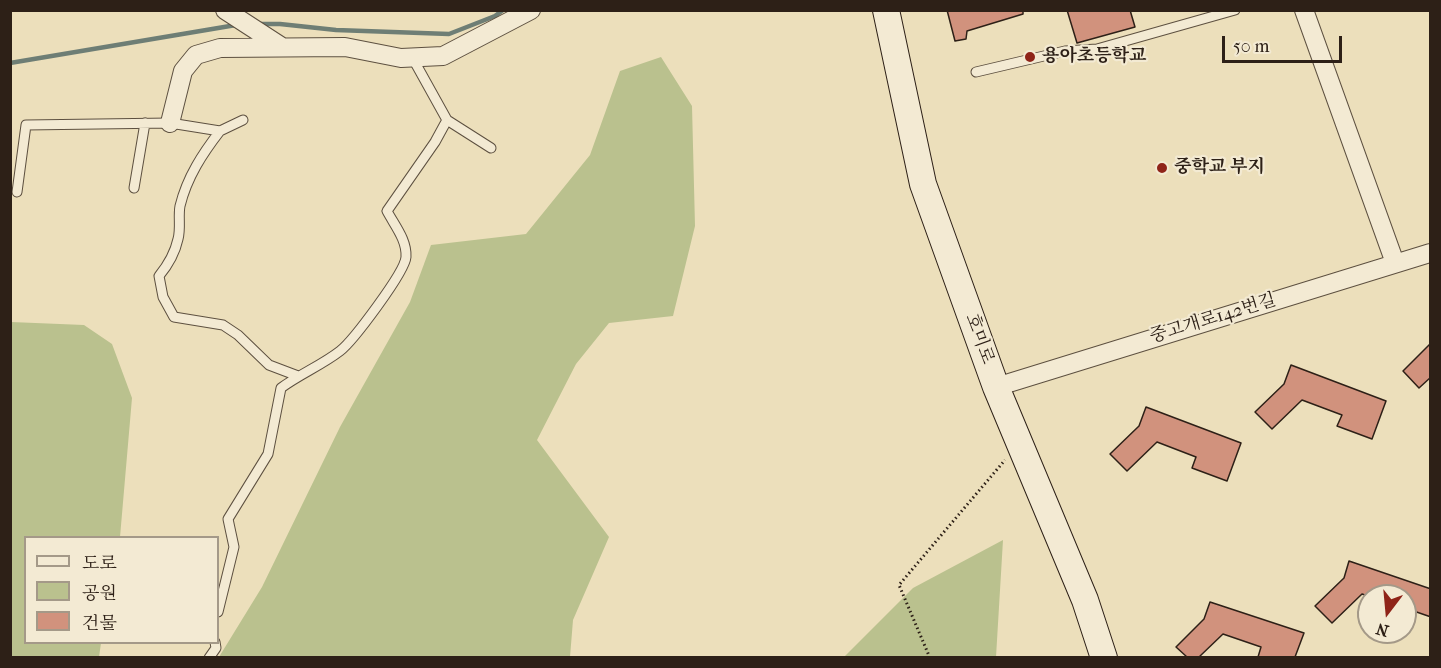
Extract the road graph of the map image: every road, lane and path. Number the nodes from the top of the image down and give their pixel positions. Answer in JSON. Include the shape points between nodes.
{"nodes":[{"id":1,"x":531,"y":10,"type":"edge"},
{"id":2,"x":886,"y":10,"type":"edge"},
{"id":3,"x":1235,"y":10,"type":"edge"},
{"id":4,"x":1304,"y":10,"type":"edge"},
{"id":5,"x":226,"y":11,"type":"edge"},
{"id":6,"x":282,"y":48,"type":"junction"},
{"id":7,"x":412,"y":57,"type":"junction"},
{"id":8,"x":976,"y":72,"type":"dead end"},
{"id":9,"x":243,"y":120,"type":"dead end"},
{"id":10,"x":447,"y":120,"type":"junction"},
{"id":11,"x":145,"y":123,"type":"junction"},
{"id":12,"x":170,"y":123,"type":"junction"},
{"id":13,"x":220,"y":131,"type":"junction"},
{"id":14,"x":491,"y":148,"type":"dead end"},
{"id":15,"x":134,"y":188,"type":"dead end"},
{"id":16,"x":17,"y":192,"type":"dead end"},
{"id":17,"x":1431,"y":253,"type":"edge"},
{"id":18,"x":1395,"y":263,"type":"junction"},
{"id":19,"x":298,"y":376,"type":"junction"},
{"id":20,"x":996,"y":387,"type":"junction"},
{"id":21,"x":1020,"y":443,"type":"junction"},
{"id":22,"x":219,"y":608,"type":"edge"},
{"id":23,"x":930,"y":657,"type":"edge"},
{"id":24,"x":1104,"y":657,"type":"edge"}],
"edges":[{"from":1,"to":7,"type":"street","via":[[443,56]]},
{"from":2,"to":20,"type":"street","name":"호미로","via":[[923,184]]},
{"from":3,"to":8,"type":"lane","via":[[1097,49],[1065,51]]},
{"from":4,"to":18,"type":"street"},
{"from":5,"to":6,"type":"street"},
{"from":6,"to":7,"type":"street","via":[[345,47]]},
{"from":6,"to":12,"type":"street","via":[[220,48],[196,55],[183,71]]},
{"from":7,"to":10,"type":"lane"},
{"from":9,"to":13,"type":"lane"},
{"from":10,"to":14,"type":"lane"},
{"from":10,"to":19,"type":"lane","via":[[387,212],[405,242],[406,260],[387,293],[341,351]]},
{"from":11,"to":12,"type":"lane"},
{"from":11,"to":15,"type":"lane"},
{"from":11,"to":16,"type":"lane","via":[[26,125]]},
{"from":12,"to":13,"type":"lane"},
{"from":13,"to":19,"type":"lane","via":[[204,151],[180,207],[178,238],[169,264],[159,276],[163,297],[174,317],[223,325],[269,365]]},
{"from":17,"to":18,"type":"street","name":"중고개로142번길"},
{"from":18,"to":20,"type":"street","name":"중고개로142번길"},
{"from":19,"to":22,"type":"lane","via":[[281,388],[268,454],[228,519],[234,547]]},
{"from":20,"to":21,"type":"street","name":"호미로"},
{"from":21,"to":23,"type":"path","via":[[899,585]]},
{"from":21,"to":24,"type":"street","name":"호미로","via":[[1085,600]]}]}
